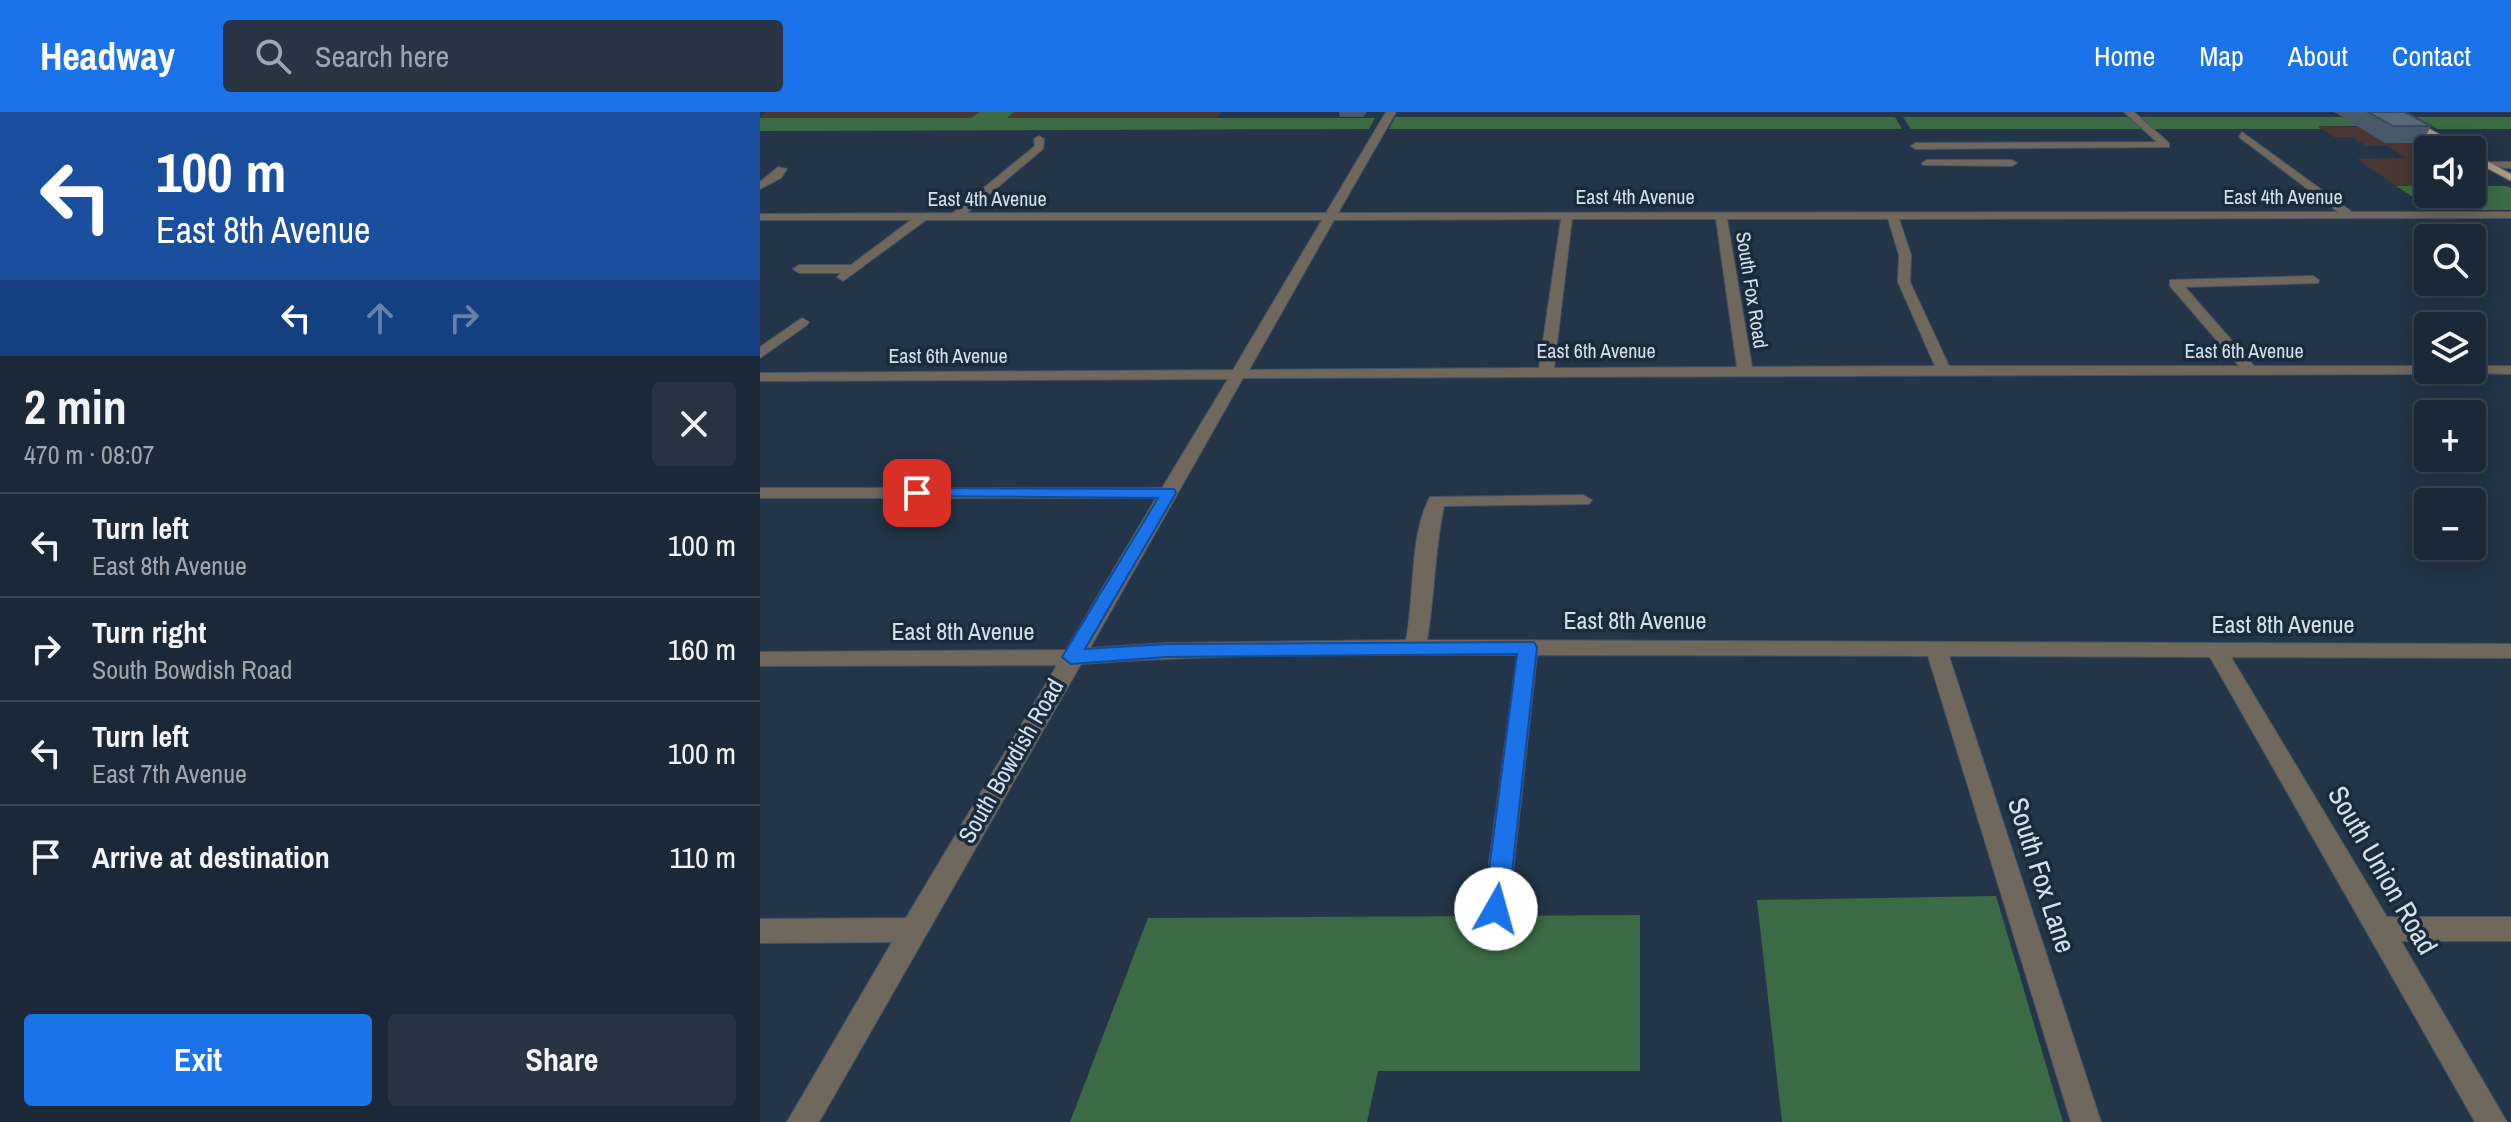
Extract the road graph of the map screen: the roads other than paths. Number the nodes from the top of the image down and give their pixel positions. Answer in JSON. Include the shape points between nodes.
{"nodes":[{"id":1,"x":1391,"y":112,"type":"edge"},
{"id":2,"x":2129,"y":112,"type":"edge"},
{"id":3,"x":2393,"y":112,"type":"edge"},
{"id":4,"x":2242,"y":135,"type":"dead end"},
{"id":5,"x":2437,"y":136,"type":"edge"},
{"id":6,"x":1039,"y":139,"type":"dead end"},
{"id":7,"x":1916,"y":146,"type":"dead end"},
{"id":8,"x":1927,"y":163,"type":"dead end"},
{"id":9,"x":2012,"y":163,"type":"dead end"},
{"id":10,"x":2486,"y":163,"type":"edge"},
{"id":11,"x":2489,"y":165,"type":"junction"},
{"id":12,"x":2511,"y":165,"type":"edge"},
{"id":13,"x":768,"y":167,"type":"dead end"},
{"id":14,"x":2511,"y":178,"type":"edge"},
{"id":15,"x":760,"y":186,"type":"edge"},
{"id":16,"x":1721,"y":215,"type":"junction"},
{"id":17,"x":1892,"y":215,"type":"junction"},
{"id":18,"x":2349,"y":215,"type":"junction"},
{"id":19,"x":2511,"y":215,"type":"edge"},
{"id":20,"x":1331,"y":216,"type":"junction"},
{"id":21,"x":1567,"y":216,"type":"junction"},
{"id":22,"x":760,"y":217,"type":"edge"},
{"id":23,"x":923,"y":217,"type":"junction"},
{"id":24,"x":954,"y":218,"type":"junction"},
{"id":25,"x":799,"y":269,"type":"dead end"},
{"id":26,"x":2313,"y":280,"type":"dead end"},
{"id":27,"x":802,"y":322,"type":"dead end"},
{"id":28,"x":760,"y":354,"type":"edge"},
{"id":29,"x":2414,"y":370,"type":"edge"},
{"id":30,"x":2486,"y":370,"type":"edge"},
{"id":31,"x":2511,"y":370,"type":"edge"},
{"id":32,"x":1745,"y":371,"type":"junction"},
{"id":33,"x":1944,"y":371,"type":"junction"},
{"id":34,"x":2251,"y":371,"type":"junction"},
{"id":35,"x":1546,"y":372,"type":"junction"},
{"id":36,"x":1238,"y":374,"type":"junction"},
{"id":37,"x":760,"y":377,"type":"edge"},
{"id":38,"x":760,"y":493,"type":"edge"},
{"id":39,"x":1168,"y":493,"type":"junction"},
{"id":40,"x":1583,"y":500,"type":"dead end"},
{"id":41,"x":1415,"y":647,"type":"junction"},
{"id":42,"x":1528,"y":647,"type":"junction"},
{"id":43,"x":1936,"y":647,"type":"junction"},
{"id":44,"x":2217,"y":651,"type":"junction"},
{"id":45,"x":2511,"y":651,"type":"edge"},
{"id":46,"x":1071,"y":657,"type":"junction"},
{"id":47,"x":760,"y":659,"type":"edge"},
{"id":48,"x":1496,"y":909,"type":"dead end"},
{"id":49,"x":2380,"y":929,"type":"junction"},
{"id":50,"x":2511,"y":929,"type":"edge"},
{"id":51,"x":913,"y":930,"type":"junction"},
{"id":52,"x":760,"y":931,"type":"edge"},
{"id":53,"x":802,"y":1122,"type":"edge"},
{"id":54,"x":2086,"y":1122,"type":"edge"},
{"id":55,"x":2492,"y":1122,"type":"edge"}],
"edges":[{"from":1,"to":20,"type":"street","name":"South Bowdish Road"},
{"from":2,"to":7,"type":"street","via":[[2166,145]]},
{"from":3,"to":5,"type":"main road"},
{"from":4,"to":18,"type":"street"},
{"from":6,"to":24,"type":"street","via":[[1040,147]]},
{"from":8,"to":9,"type":"street"},
{"from":10,"to":11,"type":"main road"},
{"from":11,"to":12,"type":"street"},
{"from":11,"to":14,"type":"main road"},
{"from":13,"to":15,"type":"street","via":[[782,169]]},
{"from":16,"to":17,"type":"street","name":"East 4th Avenue"},
{"from":16,"to":21,"type":"street","name":"East 4th Avenue"},
{"from":16,"to":32,"type":"street","name":"South Fox Road"},
{"from":17,"to":18,"type":"street","name":"East 4th Avenue"},
{"from":17,"to":33,"type":"street","via":[[1905,255],[1904,282]]},
{"from":18,"to":19,"type":"street","name":"East 4th Avenue"},
{"from":20,"to":21,"type":"street","name":"East 4th Avenue"},
{"from":20,"to":24,"type":"street","name":"East 4th Avenue"},
{"from":20,"to":36,"type":"street","name":"South Bowdish Road"},
{"from":21,"to":35,"type":"street"},
{"from":22,"to":23,"type":"street","name":"East 4th Avenue"},
{"from":23,"to":24,"type":"street","name":"East 4th Avenue"},
{"from":23,"to":25,"type":"street","via":[[848,273]]},
{"from":26,"to":34,"type":"street","via":[[2175,283]]},
{"from":27,"to":28,"type":"street"},
{"from":29,"to":34,"type":"street","name":"East 6th Avenue"},
{"from":30,"to":31,"type":"street"},
{"from":32,"to":33,"type":"street","name":"East 6th Avenue"},
{"from":32,"to":35,"type":"street","name":"East 6th Avenue"},
{"from":33,"to":34,"type":"street","name":"East 6th Avenue"},
{"from":35,"to":36,"type":"street","name":"East 6th Avenue"},
{"from":36,"to":37,"type":"street","name":"East 6th Avenue"},
{"from":36,"to":39,"type":"street","name":"South Bowdish Road"},
{"from":38,"to":39,"type":"street"},
{"from":39,"to":46,"type":"street","name":"South Bowdish Road"},
{"from":40,"to":41,"type":"street","via":[[1436,501]]},
{"from":41,"to":42,"type":"street","name":"East 8th Avenue"},
{"from":41,"to":46,"type":"street","name":"East 8th Avenue","via":[[1167,650]]},
{"from":42,"to":43,"type":"street","name":"East 8th Avenue"},
{"from":42,"to":48,"type":"street"},
{"from":43,"to":44,"type":"street","name":"East 8th Avenue"},
{"from":43,"to":54,"type":"street","name":"South Fox Lane"},
{"from":44,"to":45,"type":"street","name":"East 8th Avenue"},
{"from":44,"to":49,"type":"street","name":"South Union Road"},
{"from":46,"to":47,"type":"street","name":"East 8th Avenue"},
{"from":46,"to":51,"type":"street","name":"South Bowdish Road"},
{"from":49,"to":50,"type":"street"},
{"from":49,"to":55,"type":"street","name":"South Union Road"},
{"from":51,"to":52,"type":"street"},
{"from":51,"to":53,"type":"street","name":"South Bowdish Road"}]}
